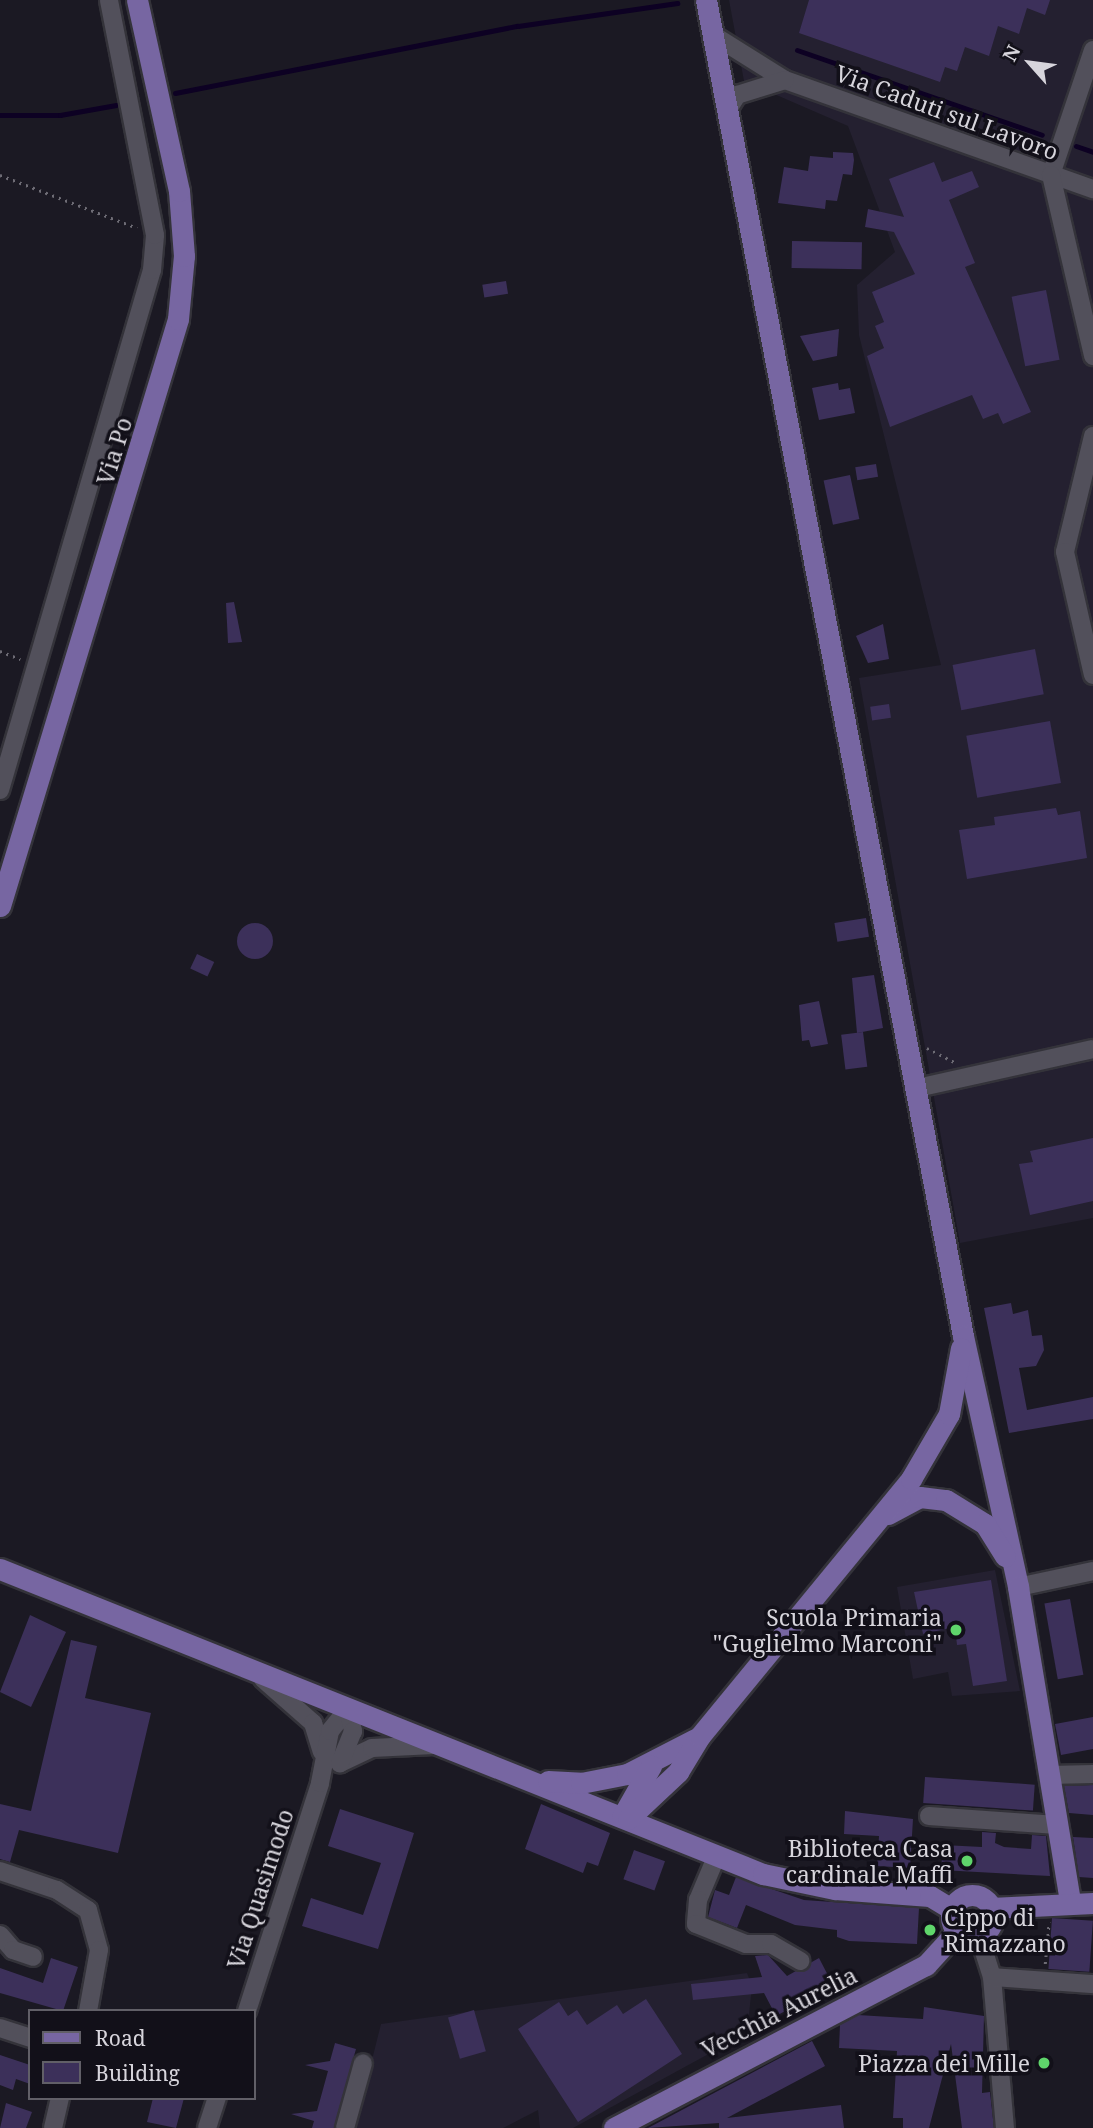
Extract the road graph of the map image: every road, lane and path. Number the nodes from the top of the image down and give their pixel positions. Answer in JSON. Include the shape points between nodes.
{"nodes":[{"id":1,"x":109,"y":0,"type":"edge"},
{"id":2,"x":137,"y":0,"type":"edge"},
{"id":3,"x":706,"y":0,"type":"edge"},
{"id":4,"x":713,"y":35,"type":"junction"},
{"id":5,"x":1093,"y":50,"type":"edge"},
{"id":6,"x":785,"y":80,"type":"junction"},
{"id":7,"x":727,"y":111,"type":"junction"},
{"id":8,"x":0,"y":175,"type":"edge"},
{"id":9,"x":1051,"y":175,"type":"junction"},
{"id":10,"x":1093,"y":189,"type":"edge"},
{"id":11,"x":154,"y":229,"type":"junction"},
{"id":12,"x":1093,"y":356,"type":"edge"},
{"id":13,"x":1093,"y":436,"type":"edge"},
{"id":14,"x":0,"y":651,"type":"edge"},
{"id":15,"x":34,"y":664,"type":"junction"},
{"id":16,"x":1093,"y":675,"type":"edge"},
{"id":17,"x":0,"y":790,"type":"edge"},
{"id":18,"x":0,"y":906,"type":"edge"},
{"id":19,"x":1093,"y":1049,"type":"edge"},
{"id":20,"x":917,"y":1088,"type":"junction"},
{"id":21,"x":963,"y":1336,"type":"junction"},
{"id":22,"x":875,"y":1522,"type":"junction"},
{"id":23,"x":0,"y":1569,"type":"edge"},
{"id":24,"x":1093,"y":1571,"type":"edge"},
{"id":25,"x":1018,"y":1587,"type":"junction"},
{"id":26,"x":252,"y":1671,"type":"junction"},
{"id":27,"x":348,"y":1709,"type":"junction"},
{"id":28,"x":700,"y":1736,"type":"junction"},
{"id":29,"x":442,"y":1745,"type":"junction"},
{"id":30,"x":323,"y":1757,"type":"junction"},
{"id":31,"x":340,"y":1763,"type":"junction"},
{"id":32,"x":653,"y":1764,"type":"junction"},
{"id":33,"x":1093,"y":1774,"type":"edge"},
{"id":34,"x":1049,"y":1775,"type":"junction"},
{"id":35,"x":528,"y":1779,"type":"junction"},
{"id":36,"x":320,"y":1783,"type":"junction"},
{"id":37,"x":929,"y":1816,"type":"dead end"},
{"id":38,"x":625,"y":1818,"type":"junction"},
{"id":39,"x":1057,"y":1825,"type":"junction"},
{"id":40,"x":717,"y":1855,"type":"junction"},
{"id":41,"x":0,"y":1871,"type":"edge"},
{"id":42,"x":1093,"y":1903,"type":"edge"},
{"id":43,"x":1061,"y":1904,"type":"junction"},
{"id":44,"x":991,"y":1908,"type":"junction"},
{"id":45,"x":952,"y":1909,"type":"junction"},
{"id":46,"x":957,"y":1931,"type":"junction"},
{"id":47,"x":0,"y":1935,"type":"edge"},
{"id":48,"x":979,"y":1936,"type":"junction"},
{"id":49,"x":33,"y":1957,"type":"dead end"},
{"id":50,"x":800,"y":1961,"type":"dead end"},
{"id":51,"x":992,"y":1977,"type":"junction"},
{"id":52,"x":1047,"y":1981,"type":"junction"},
{"id":53,"x":1093,"y":1984,"type":"edge"},
{"id":54,"x":88,"y":2009,"type":"edge"},
{"id":55,"x":248,"y":2009,"type":"edge"},
{"id":56,"x":0,"y":2028,"type":"edge"},
{"id":57,"x":28,"y":2037,"type":"edge"},
{"id":58,"x":363,"y":2063,"type":"dead end"},
{"id":59,"x":59,"y":2100,"type":"edge"},
{"id":60,"x":216,"y":2100,"type":"edge"},
{"id":61,"x":52,"y":2128,"type":"edge"},
{"id":62,"x":207,"y":2128,"type":"edge"},
{"id":63,"x":345,"y":2128,"type":"edge"},
{"id":64,"x":614,"y":2128,"type":"edge"},
{"id":65,"x":1005,"y":2128,"type":"edge"}],
"edges":[{"from":1,"to":11,"type":"street"},
{"from":2,"to":18,"type":"main road","name":"Via Po","via":[[180,191],[184,256],[178,319]]},
{"from":3,"to":4,"type":"main road"},
{"from":4,"to":6,"type":"street","name":"Via Caduti sul Lavoro"},
{"from":4,"to":7,"type":"main road"},
{"from":5,"to":9,"type":"street"},
{"from":6,"to":7,"type":"street","via":[[737,95]]},
{"from":6,"to":9,"type":"street","name":"Via Caduti sul Lavoro"},
{"from":7,"to":20,"type":"main road"},
{"from":8,"to":11,"type":"path","via":[[130,228]]},
{"from":9,"to":10,"type":"street","name":"Via Caduti sul Lavoro"},
{"from":9,"to":12,"type":"street"},
{"from":11,"to":15,"type":"street","via":[[152,270]]},
{"from":13,"to":16,"type":"street","via":[[1065,552]]},
{"from":14,"to":15,"type":"path"},
{"from":15,"to":17,"type":"street"},
{"from":19,"to":20,"type":"street"},
{"from":20,"to":21,"type":"main road"},
{"from":21,"to":22,"type":"main road","via":[[949,1414],[933,1446]]},
{"from":21,"to":25,"type":"main road"},
{"from":22,"to":25,"type":"main road","via":[[920,1497],[965,1508],[1001,1545]]},
{"from":22,"to":28,"type":"main road"},
{"from":23,"to":26,"type":"main road"},
{"from":24,"to":25,"type":"street"},
{"from":25,"to":34,"type":"main road"},
{"from":26,"to":27,"type":"main road"},
{"from":26,"to":30,"type":"street","name":"Via Quasimodo","via":[[313,1723]]},
{"from":27,"to":29,"type":"main road"},
{"from":27,"to":30,"type":"street","name":"Via Quasimodo","via":[[334,1720]]},
{"from":27,"to":31,"type":"street","name":"Via Quasimodo","via":[[353,1731]]},
{"from":28,"to":32,"type":"main road"},
{"from":28,"to":38,"type":"main road","via":[[678,1772]]},
{"from":29,"to":31,"type":"street","name":"Via Quasimodo","via":[[372,1748]]},
{"from":29,"to":35,"type":"main road"},
{"from":30,"to":36,"type":"street","name":"Via Quasimodo"},
{"from":31,"to":36,"type":"street","name":"Via Quasimodo"},
{"from":32,"to":35,"type":"main road","via":[[581,1783]]},
{"from":32,"to":38,"type":"main road"},
{"from":33,"to":34,"type":"street"},
{"from":34,"to":39,"type":"main road"},
{"from":35,"to":38,"type":"main road"},
{"from":36,"to":55,"type":"street","name":"Via Quasimodo"},
{"from":37,"to":39,"type":"street"},
{"from":38,"to":40,"type":"main road"},
{"from":39,"to":43,"type":"main road"},
{"from":40,"to":45,"type":"main road","via":[[797,1883],[930,1896]]},
{"from":40,"to":50,"type":"street","via":[[698,1900],[696,1924],[746,1944],[771,1944]]},
{"from":41,"to":54,"type":"street","via":[[57,1890],[88,1910],[99,1950]]},
{"from":42,"to":43,"type":"main road"},
{"from":43,"to":44,"type":"main road"},
{"from":43,"to":52,"type":"path"},
{"from":44,"to":45,"type":"main road","via":[[971,1895]]},
{"from":44,"to":48,"type":"main road","via":[[991,1924]]},
{"from":45,"to":46,"type":"main road"},
{"from":46,"to":48,"type":"main road"},
{"from":46,"to":64,"type":"main road","name":"Vecchia Aurelia","via":[[926,1965]]},
{"from":47,"to":49,"type":"street","via":[[13,1950]]},
{"from":48,"to":51,"type":"street"},
{"from":51,"to":52,"type":"street"},
{"from":51,"to":65,"type":"street"},
{"from":52,"to":53,"type":"street"},
{"from":56,"to":57,"type":"street"},
{"from":58,"to":63,"type":"street"},
{"from":59,"to":61,"type":"street"},
{"from":60,"to":62,"type":"street"}]}
